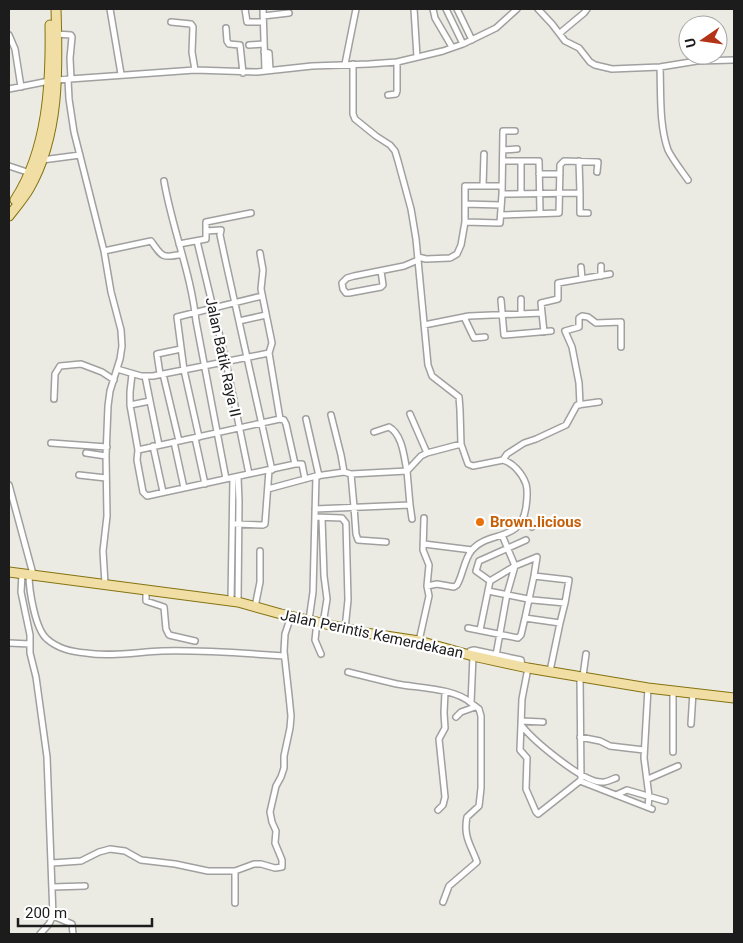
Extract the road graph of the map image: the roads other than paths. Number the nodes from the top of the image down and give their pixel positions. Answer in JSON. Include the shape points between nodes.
{"nodes":[{"id":1,"x":50,"y":9,"type":"edge"},
{"id":2,"x":56,"y":9,"type":"edge"},
{"id":3,"x":110,"y":9,"type":"edge"},
{"id":4,"x":245,"y":9,"type":"edge"},
{"id":5,"x":263,"y":9,"type":"edge"},
{"id":6,"x":356,"y":9,"type":"edge"},
{"id":7,"x":414,"y":9,"type":"edge"},
{"id":8,"x":433,"y":9,"type":"edge"},
{"id":9,"x":446,"y":9,"type":"edge"},
{"id":10,"x":457,"y":9,"type":"edge"},
{"id":11,"x":517,"y":9,"type":"edge"},
{"id":12,"x":538,"y":9,"type":"edge"},
{"id":13,"x":592,"y":9,"type":"edge"},
{"id":14,"x":586,"y":11,"type":"edge"},
{"id":15,"x":289,"y":13,"type":"dead end"},
{"id":16,"x":263,"y":19,"type":"junction"},
{"id":17,"x":171,"y":22,"type":"dead end"},
{"id":18,"x":226,"y":28,"type":"dead end"},
{"id":19,"x":560,"y":33,"type":"junction"},
{"id":20,"x":56,"y":34,"type":"junction"},
{"id":21,"x":9,"y":35,"type":"edge"},
{"id":22,"x":472,"y":40,"type":"junction"},
{"id":23,"x":263,"y":44,"type":"junction"},
{"id":24,"x":463,"y":44,"type":"junction"},
{"id":25,"x":249,"y":45,"type":"dead end"},
{"id":26,"x":452,"y":47,"type":"junction"},
{"id":27,"x":53,"y":51,"type":"junction"},
{"id":28,"x":417,"y":57,"type":"junction"},
{"id":29,"x":734,"y":60,"type":"edge"},
{"id":30,"x":396,"y":62,"type":"junction"},
{"id":31,"x":345,"y":64,"type":"junction"},
{"id":32,"x":353,"y":64,"type":"junction"},
{"id":33,"x":660,"y":67,"type":"junction"},
{"id":34,"x":195,"y":70,"type":"junction"},
{"id":35,"x":268,"y":71,"type":"junction"},
{"id":36,"x":243,"y":73,"type":"junction"},
{"id":37,"x":121,"y":74,"type":"junction"},
{"id":38,"x":70,"y":79,"type":"junction"},
{"id":39,"x":52,"y":81,"type":"junction"},
{"id":40,"x":21,"y":87,"type":"junction"},
{"id":41,"x":9,"y":89,"type":"edge"},
{"id":42,"x":388,"y":95,"type":"dead end"},
{"id":43,"x":51,"y":102,"type":"junction"},
{"id":44,"x":515,"y":131,"type":"dead end"},
{"id":45,"x":517,"y":149,"type":"dead end"},
{"id":46,"x":503,"y":150,"type":"junction"},
{"id":47,"x":484,"y":154,"type":"dead end"},
{"id":48,"x":80,"y":155,"type":"junction"},
{"id":49,"x":41,"y":160,"type":"junction"},
{"id":50,"x":521,"y":161,"type":"junction"},
{"id":51,"x":579,"y":161,"type":"junction"},
{"id":52,"x":503,"y":162,"type":"junction"},
{"id":53,"x":9,"y":166,"type":"edge"},
{"id":54,"x":598,"y":172,"type":"dead end"},
{"id":55,"x":30,"y":173,"type":"junction"},
{"id":56,"x":539,"y":174,"type":"junction"},
{"id":57,"x":560,"y":174,"type":"junction"},
{"id":58,"x":164,"y":180,"type":"dead end"},
{"id":59,"x":688,"y":180,"type":"dead end"},
{"id":60,"x":483,"y":186,"type":"junction"},
{"id":61,"x":502,"y":186,"type":"junction"},
{"id":62,"x":580,"y":193,"type":"junction"},
{"id":63,"x":502,"y":194,"type":"junction"},
{"id":64,"x":521,"y":194,"type":"junction"},
{"id":65,"x":539,"y":194,"type":"junction"},
{"id":66,"x":560,"y":194,"type":"junction"},
{"id":67,"x":465,"y":204,"type":"junction"},
{"id":68,"x":501,"y":205,"type":"junction"},
{"id":69,"x":9,"y":209,"type":"edge"},
{"id":70,"x":251,"y":213,"type":"dead end"},
{"id":71,"x":588,"y":213,"type":"dead end"},
{"id":72,"x":540,"y":214,"type":"junction"},
{"id":73,"x":500,"y":215,"type":"junction"},
{"id":74,"x":9,"y":216,"type":"edge"},
{"id":75,"x":465,"y":222,"type":"junction"},
{"id":76,"x":206,"y":231,"type":"junction"},
{"id":77,"x":197,"y":241,"type":"junction"},
{"id":78,"x":180,"y":244,"type":"junction"},
{"id":79,"x":104,"y":251,"type":"junction"},
{"id":80,"x":260,"y":252,"type":"dead end"},
{"id":81,"x":182,"y":254,"type":"junction"},
{"id":82,"x":418,"y":259,"type":"junction"},
{"id":83,"x":601,"y":266,"type":"dead end"},
{"id":84,"x":581,"y":267,"type":"dead end"},
{"id":85,"x":381,"y":271,"type":"junction"},
{"id":86,"x":610,"y":274,"type":"dead end"},
{"id":87,"x":601,"y":276,"type":"junction"},
{"id":88,"x":582,"y":279,"type":"junction"},
{"id":89,"x":262,"y":296,"type":"junction"},
{"id":90,"x":521,"y":299,"type":"dead end"},
{"id":91,"x":501,"y":300,"type":"dead end"},
{"id":92,"x":235,"y":302,"type":"junction"},
{"id":93,"x":213,"y":308,"type":"junction"},
{"id":94,"x":195,"y":312,"type":"junction"},
{"id":95,"x":542,"y":313,"type":"junction"},
{"id":96,"x":521,"y":314,"type":"junction"},
{"id":97,"x":266,"y":315,"type":"junction"},
{"id":98,"x":502,"y":315,"type":"junction"},
{"id":99,"x":464,"y":317,"type":"junction"},
{"id":100,"x":239,"y":321,"type":"junction"},
{"id":101,"x":424,"y":325,"type":"junction"},
{"id":102,"x":551,"y":331,"type":"dead end"},
{"id":103,"x":544,"y":332,"type":"junction"},
{"id":104,"x":485,"y":337,"type":"dead end"},
{"id":105,"x":621,"y":347,"type":"dead end"},
{"id":106,"x":181,"y":349,"type":"junction"},
{"id":107,"x":269,"y":353,"type":"junction"},
{"id":108,"x":247,"y":358,"type":"junction"},
{"id":109,"x":226,"y":362,"type":"junction"},
{"id":110,"x":206,"y":366,"type":"junction"},
{"id":111,"x":117,"y":369,"type":"junction"},
{"id":112,"x":184,"y":370,"type":"junction"},
{"id":113,"x":132,"y":374,"type":"junction"},
{"id":114,"x":162,"y":374,"type":"junction"},
{"id":115,"x":145,"y":376,"type":"junction"},
{"id":116,"x":114,"y":380,"type":"junction"},
{"id":117,"x":54,"y":399,"type":"dead end"},
{"id":118,"x":150,"y":401,"type":"junction"},
{"id":119,"x":599,"y":402,"type":"dead end"},
{"id":120,"x":130,"y":405,"type":"junction"},
{"id":121,"x":580,"y":405,"type":"junction"},
{"id":122,"x":410,"y":414,"type":"dead end"},
{"id":123,"x":331,"y":415,"type":"dead end"},
{"id":124,"x":280,"y":419,"type":"junction"},
{"id":125,"x":306,"y":419,"type":"dead end"},
{"id":126,"x":261,"y":424,"type":"junction"},
{"id":127,"x":239,"y":428,"type":"junction"},
{"id":128,"x":218,"y":432,"type":"junction"},
{"id":129,"x":374,"y":432,"type":"dead end"},
{"id":130,"x":196,"y":438,"type":"junction"},
{"id":131,"x":177,"y":441,"type":"junction"},
{"id":132,"x":51,"y":443,"type":"dead end"},
{"id":133,"x":461,"y":444,"type":"junction"},
{"id":134,"x":160,"y":445,"type":"junction"},
{"id":135,"x":153,"y":446,"type":"junction"},
{"id":136,"x":107,"y":447,"type":"junction"},
{"id":137,"x":138,"y":450,"type":"junction"},
{"id":138,"x":86,"y":453,"type":"dead end"},
{"id":139,"x":427,"y":453,"type":"junction"},
{"id":140,"x":106,"y":456,"type":"junction"},
{"id":141,"x":503,"y":460,"type":"junction"},
{"id":142,"x":295,"y":464,"type":"junction"},
{"id":143,"x":271,"y":470,"type":"junction"},
{"id":144,"x":344,"y":472,"type":"junction"},
{"id":145,"x":407,"y":472,"type":"junction"},
{"id":146,"x":249,"y":474,"type":"junction"},
{"id":147,"x":351,"y":474,"type":"junction"},
{"id":148,"x":79,"y":475,"type":"dead end"},
{"id":149,"x":318,"y":476,"type":"junction"},
{"id":150,"x":106,"y":478,"type":"junction"},
{"id":151,"x":235,"y":478,"type":"junction"},
{"id":152,"x":226,"y":479,"type":"junction"},
{"id":153,"x":306,"y":479,"type":"junction"},
{"id":154,"x":204,"y":484,"type":"junction"},
{"id":155,"x":9,"y":485,"type":"edge"},
{"id":156,"x":184,"y":488,"type":"junction"},
{"id":157,"x":268,"y":489,"type":"junction"},
{"id":158,"x":163,"y":492,"type":"junction"},
{"id":159,"x":410,"y":505,"type":"junction"},
{"id":160,"x":354,"y":507,"type":"junction"},
{"id":161,"x":315,"y":509,"type":"junction"},
{"id":162,"x":315,"y":517,"type":"junction"},
{"id":163,"x":322,"y":518,"type":"junction"},
{"id":164,"x":424,"y":518,"type":"dead end"},
{"id":165,"x":524,"y":518,"type":"junction"},
{"id":166,"x":412,"y":519,"type":"dead end"},
{"id":167,"x":236,"y":524,"type":"junction"},
{"id":168,"x":532,"y":527,"type":"dead end"},
{"id":169,"x":502,"y":535,"type":"junction"},
{"id":170,"x":526,"y":540,"type":"dead end"},
{"id":171,"x":386,"y":542,"type":"dead end"},
{"id":172,"x":424,"y":544,"type":"junction"},
{"id":173,"x":507,"y":548,"type":"junction"},
{"id":174,"x":472,"y":550,"type":"junction"},
{"id":175,"x":260,"y":551,"type":"dead end"},
{"id":176,"x":232,"y":553,"type":"junction"},
{"id":177,"x":239,"y":554,"type":"junction"},
{"id":178,"x":515,"y":566,"type":"junction"},
{"id":179,"x":9,"y":572,"type":"edge"},
{"id":180,"x":28,"y":574,"type":"junction"},
{"id":181,"x":503,"y":575,"type":"junction"},
{"id":182,"x":534,"y":576,"type":"junction"},
{"id":183,"x":511,"y":577,"type":"junction"},
{"id":184,"x":490,"y":581,"type":"junction"},
{"id":185,"x":105,"y":584,"type":"junction"},
{"id":186,"x":427,"y":586,"type":"junction"},
{"id":187,"x":146,"y":589,"type":"junction"},
{"id":188,"x":488,"y":591,"type":"junction"},
{"id":189,"x":507,"y":594,"type":"junction"},
{"id":190,"x":529,"y":599,"type":"junction"},
{"id":191,"x":235,"y":601,"type":"junction"},
{"id":192,"x":565,"y":603,"type":"junction"},
{"id":193,"x":255,"y":607,"type":"junction"},
{"id":194,"x":36,"y":612,"type":"junction"},
{"id":195,"x":26,"y":616,"type":"junction"},
{"id":196,"x":291,"y":616,"type":"junction"},
{"id":197,"x":525,"y":618,"type":"junction"},
{"id":198,"x":316,"y":622,"type":"junction"},
{"id":199,"x":560,"y":623,"type":"junction"},
{"id":200,"x":468,"y":628,"type":"dead end"},
{"id":201,"x":345,"y":629,"type":"junction"},
{"id":202,"x":480,"y":630,"type":"junction"},
{"id":203,"x":41,"y":633,"type":"junction"},
{"id":204,"x":500,"y":634,"type":"junction"},
{"id":205,"x":30,"y":635,"type":"junction"},
{"id":206,"x":195,"y":641,"type":"dead end"},
{"id":207,"x":419,"y":641,"type":"junction"},
{"id":208,"x":9,"y":644,"type":"edge"},
{"id":209,"x":30,"y":644,"type":"junction"},
{"id":210,"x":321,"y":654,"type":"dead end"},
{"id":211,"x":586,"y":654,"type":"dead end"},
{"id":212,"x":470,"y":655,"type":"junction"},
{"id":213,"x":284,"y":656,"type":"junction"},
{"id":214,"x":496,"y":658,"type":"junction"},
{"id":215,"x":525,"y":667,"type":"junction"},
{"id":216,"x":550,"y":671,"type":"junction"},
{"id":217,"x":348,"y":672,"type":"dead end"},
{"id":218,"x":581,"y":676,"type":"junction"},
{"id":219,"x":648,"y":688,"type":"junction"},
{"id":220,"x":674,"y":690,"type":"junction"},
{"id":221,"x":445,"y":692,"type":"junction"},
{"id":222,"x":693,"y":692,"type":"junction"},
{"id":223,"x":734,"y":698,"type":"edge"},
{"id":224,"x":473,"y":705,"type":"junction"},
{"id":225,"x":456,"y":717,"type":"dead end"},
{"id":226,"x":543,"y":722,"type":"dead end"},
{"id":227,"x":691,"y":724,"type":"dead end"},
{"id":228,"x":521,"y":726,"type":"junction"},
{"id":229,"x":580,"y":737,"type":"junction"},
{"id":230,"x":644,"y":750,"type":"junction"},
{"id":231,"x":673,"y":752,"type":"dead end"},
{"id":232,"x":678,"y":766,"type":"dead end"},
{"id":233,"x":581,"y":778,"type":"junction"},
{"id":234,"x":616,"y":778,"type":"dead end"},
{"id":235,"x":648,"y":779,"type":"junction"},
{"id":236,"x":602,"y":783,"type":"junction"},
{"id":237,"x":599,"y":788,"type":"junction"},
{"id":238,"x":616,"y":795,"type":"junction"},
{"id":239,"x":649,"y":796,"type":"junction"},
{"id":240,"x":665,"y":801,"type":"dead end"},
{"id":241,"x":438,"y":810,"type":"dead end"},
{"id":242,"x":52,"y":863,"type":"junction"},
{"id":243,"x":235,"y":871,"type":"junction"},
{"id":244,"x":52,"y":886,"type":"junction"},
{"id":245,"x":85,"y":886,"type":"dead end"},
{"id":246,"x":443,"y":902,"type":"dead end"},
{"id":247,"x":235,"y":903,"type":"dead end"},
{"id":248,"x":53,"y":916,"type":"junction"},
{"id":249,"x":40,"y":934,"type":"edge"},
{"id":250,"x":73,"y":934,"type":"edge"}],
"edges":[{"from":1,"to":27,"type":"main road"},
{"from":2,"to":20,"type":"main road"},
{"from":3,"to":37,"type":"street"},
{"from":4,"to":16,"type":"street","via":[[247,22]]},
{"from":5,"to":16,"type":"street"},
{"from":6,"to":31,"type":"street"},
{"from":7,"to":28,"type":"street"},
{"from":8,"to":26,"type":"street"},
{"from":9,"to":24,"type":"street"},
{"from":10,"to":22,"type":"street"},
{"from":11,"to":22,"type":"street","via":[[496,28]]},
{"from":12,"to":19,"type":"street"},
{"from":13,"to":14,"type":"street"},
{"from":14,"to":19,"type":"street"},
{"from":15,"to":16,"type":"street"},
{"from":16,"to":23,"type":"street"},
{"from":17,"to":34,"type":"street","via":[[193,27]]},
{"from":18,"to":36,"type":"street","via":[[226,41],[240,45]]},
{"from":19,"to":33,"type":"street","via":[[565,41],[579,48],[595,65],[612,69]]},
{"from":20,"to":27,"type":"main road"},
{"from":20,"to":38,"type":"street","via":[[72,37]]},
{"from":21,"to":40,"type":"street","via":[[15,48]]},
{"from":22,"to":24,"type":"street"},
{"from":23,"to":25,"type":"street"},
{"from":23,"to":35,"type":"street"},
{"from":24,"to":26,"type":"street"},
{"from":26,"to":28,"type":"street"},
{"from":27,"to":39,"type":"main road"},
{"from":28,"to":30,"type":"street"},
{"from":29,"to":33,"type":"street"},
{"from":30,"to":32,"type":"street"},
{"from":30,"to":42,"type":"street","via":[[397,91]]},
{"from":31,"to":32,"type":"street"},
{"from":31,"to":35,"type":"street"},
{"from":32,"to":82,"type":"street","via":[[353,114],[395,150],[411,209]]},
{"from":33,"to":59,"type":"street","via":[[663,129],[670,153]]},
{"from":34,"to":36,"type":"street"},
{"from":34,"to":37,"type":"street"},
{"from":35,"to":36,"type":"street"},
{"from":37,"to":38,"type":"street"},
{"from":38,"to":39,"type":"street"},
{"from":38,"to":48,"type":"street","via":[[69,99]]},
{"from":39,"to":40,"type":"street"},
{"from":39,"to":43,"type":"main road"},
{"from":40,"to":41,"type":"street"},
{"from":43,"to":49,"type":"main road","via":[[52,119]]},
{"from":43,"to":55,"type":"main road"},
{"from":44,"to":46,"type":"street","via":[[503,132]]},
{"from":45,"to":46,"type":"street"},
{"from":46,"to":52,"type":"street"},
{"from":47,"to":60,"type":"street"},
{"from":48,"to":49,"type":"street"},
{"from":48,"to":79,"type":"street"},
{"from":49,"to":74,"type":"main road","via":[[30,187]]},
{"from":50,"to":52,"type":"street"},
{"from":50,"to":56,"type":"street","via":[[539,161]]},
{"from":50,"to":64,"type":"street"},
{"from":51,"to":54,"type":"street","via":[[598,162]]},
{"from":51,"to":57,"type":"street","via":[[564,161],[560,165]]},
{"from":51,"to":62,"type":"street"},
{"from":52,"to":61,"type":"street"},
{"from":53,"to":55,"type":"street"},
{"from":55,"to":69,"type":"main road"},
{"from":56,"to":57,"type":"street"},
{"from":56,"to":65,"type":"street"},
{"from":57,"to":66,"type":"street"},
{"from":58,"to":78,"type":"street"},
{"from":60,"to":61,"type":"street"},
{"from":60,"to":67,"type":"street","via":[[465,186]]},
{"from":61,"to":63,"type":"street"},
{"from":62,"to":66,"type":"street"},
{"from":62,"to":71,"type":"street","via":[[580,213]]},
{"from":63,"to":64,"type":"street"},
{"from":63,"to":68,"type":"street"},
{"from":64,"to":65,"type":"street"},
{"from":65,"to":66,"type":"street"},
{"from":65,"to":72,"type":"street"},
{"from":66,"to":72,"type":"street","via":[[560,213]]},
{"from":67,"to":68,"type":"street"},
{"from":67,"to":75,"type":"street"},
{"from":68,"to":73,"type":"street"},
{"from":70,"to":76,"type":"street","via":[[208,221],[205,223]]},
{"from":72,"to":73,"type":"street"},
{"from":73,"to":75,"type":"street","via":[[500,223]]},
{"from":75,"to":82,"type":"street","via":[[462,245],[457,254],[450,258]]},
{"from":76,"to":77,"type":"street","via":[[206,239]]},
{"from":76,"to":92,"type":"street","via":[[222,230],[220,235]]},
{"from":77,"to":78,"type":"street"},
{"from":77,"to":93,"type":"street","name":"Jalan Batik Raya II"},
{"from":78,"to":81,"type":"street"},
{"from":79,"to":81,"type":"street","via":[[150,241],[165,256]]},
{"from":79,"to":111,"type":"street","via":[[121,330],[122,346]]},
{"from":80,"to":89,"type":"street"},
{"from":81,"to":94,"type":"street"},
{"from":82,"to":85,"type":"street"},
{"from":82,"to":101,"type":"street"},
{"from":83,"to":87,"type":"street"},
{"from":84,"to":88,"type":"street"},
{"from":85,"to":85,"type":"street","via":[[347,278],[342,283],[343,290],[350,293],[382,287]]},
{"from":86,"to":87,"type":"street"},
{"from":87,"to":88,"type":"street"},
{"from":88,"to":95,"type":"street","via":[[558,284],[558,299],[542,303]]},
{"from":89,"to":92,"type":"street"},
{"from":89,"to":97,"type":"street"},
{"from":90,"to":96,"type":"street"},
{"from":91,"to":98,"type":"street"},
{"from":92,"to":93,"type":"street"},
{"from":92,"to":100,"type":"street"},
{"from":93,"to":94,"type":"street"},
{"from":93,"to":109,"type":"street","name":"Jalan Batik Raya II"},
{"from":94,"to":106,"type":"street","via":[[177,317]]},
{"from":94,"to":110,"type":"street"},
{"from":95,"to":96,"type":"street"},
{"from":95,"to":103,"type":"street"},
{"from":96,"to":98,"type":"street"},
{"from":97,"to":100,"type":"street"},
{"from":97,"to":107,"type":"street","via":[[272,343]]},
{"from":98,"to":99,"type":"street"},
{"from":98,"to":103,"type":"street","via":[[504,335]]},
{"from":99,"to":101,"type":"street"},
{"from":99,"to":104,"type":"street","via":[[474,338]]},
{"from":100,"to":108,"type":"street"},
{"from":101,"to":133,"type":"street","via":[[430,373],[456,393],[460,400]]},
{"from":102,"to":103,"type":"street"},
{"from":105,"to":121,"type":"street","via":[[621,322],[596,323],[582,316],[579,327],[565,331],[572,347]]},
{"from":106,"to":112,"type":"street"},
{"from":106,"to":114,"type":"street","via":[[157,354]]},
{"from":107,"to":108,"type":"street"},
{"from":107,"to":124,"type":"street"},
{"from":108,"to":109,"type":"street"},
{"from":108,"to":126,"type":"street"},
{"from":109,"to":110,"type":"street"},
{"from":109,"to":127,"type":"street","name":"Jalan Batik Raya II"},
{"from":110,"to":112,"type":"street"},
{"from":110,"to":128,"type":"street"},
{"from":111,"to":113,"type":"street"},
{"from":111,"to":116,"type":"street"},
{"from":112,"to":114,"type":"street"},
{"from":112,"to":130,"type":"street"},
{"from":113,"to":115,"type":"street"},
{"from":113,"to":120,"type":"street"},
{"from":114,"to":115,"type":"street"},
{"from":114,"to":131,"type":"street"},
{"from":115,"to":118,"type":"street"},
{"from":116,"to":117,"type":"street","via":[[81,364],[60,366],[55,374]]},
{"from":116,"to":136,"type":"street","via":[[110,391]]},
{"from":118,"to":120,"type":"street"},
{"from":118,"to":134,"type":"street"},
{"from":119,"to":121,"type":"street"},
{"from":120,"to":137,"type":"street"},
{"from":121,"to":141,"type":"street","via":[[576,406],[566,425],[524,442],[506,454]]},
{"from":122,"to":139,"type":"street"},
{"from":123,"to":144,"type":"street"},
{"from":124,"to":126,"type":"street"},
{"from":124,"to":142,"type":"street","via":[[286,424]]},
{"from":125,"to":149,"type":"street"},
{"from":126,"to":127,"type":"street"},
{"from":126,"to":143,"type":"street"},
{"from":127,"to":128,"type":"street"},
{"from":127,"to":146,"type":"street","name":"Jalan Batik Raya II"},
{"from":128,"to":130,"type":"street"},
{"from":128,"to":152,"type":"street"},
{"from":129,"to":145,"type":"street","via":[[389,427],[394,430]]},
{"from":130,"to":131,"type":"street"},
{"from":130,"to":154,"type":"street"},
{"from":131,"to":134,"type":"street"},
{"from":131,"to":156,"type":"street"},
{"from":132,"to":136,"type":"street"},
{"from":133,"to":139,"type":"street"},
{"from":133,"to":141,"type":"street","via":[[470,466]]},
{"from":134,"to":135,"type":"street"},
{"from":135,"to":137,"type":"street"},
{"from":135,"to":158,"type":"street"},
{"from":136,"to":140,"type":"street"},
{"from":137,"to":158,"type":"street","via":[[144,494]]},
{"from":138,"to":140,"type":"street"},
{"from":139,"to":145,"type":"street"},
{"from":140,"to":150,"type":"street"},
{"from":141,"to":165,"type":"street","via":[[517,470],[526,484]]},
{"from":142,"to":143,"type":"street"},
{"from":142,"to":153,"type":"street","via":[[302,464]]},
{"from":143,"to":146,"type":"street"},
{"from":143,"to":157,"type":"street"},
{"from":144,"to":147,"type":"street"},
{"from":144,"to":149,"type":"street"},
{"from":145,"to":147,"type":"street"},
{"from":145,"to":159,"type":"street"},
{"from":146,"to":151,"type":"street"},
{"from":147,"to":160,"type":"street"},
{"from":148,"to":150,"type":"street"},
{"from":149,"to":153,"type":"street"},
{"from":149,"to":161,"type":"street"},
{"from":150,"to":185,"type":"street"},
{"from":151,"to":152,"type":"street"},
{"from":151,"to":167,"type":"street"},
{"from":152,"to":154,"type":"street"},
{"from":153,"to":157,"type":"street"},
{"from":154,"to":156,"type":"street"},
{"from":155,"to":180,"type":"street"},
{"from":156,"to":158,"type":"street"},
{"from":157,"to":167,"type":"street","via":[[265,524]]},
{"from":159,"to":160,"type":"street"},
{"from":159,"to":166,"type":"street"},
{"from":160,"to":161,"type":"street"},
{"from":160,"to":171,"type":"street","via":[[358,540]]},
{"from":161,"to":162,"type":"street"},
{"from":162,"to":163,"type":"street"},
{"from":162,"to":198,"type":"street","via":[[313,592]]},
{"from":163,"to":198,"type":"street","via":[[327,599]]},
{"from":163,"to":201,"type":"street","via":[[342,518],[346,522],[348,600]]},
{"from":164,"to":172,"type":"street"},
{"from":165,"to":168,"type":"street"},
{"from":165,"to":169,"type":"street","via":[[521,524]]},
{"from":167,"to":176,"type":"street"},
{"from":167,"to":177,"type":"street"},
{"from":169,"to":173,"type":"street"},
{"from":169,"to":174,"type":"street"},
{"from":170,"to":173,"type":"street"},
{"from":172,"to":174,"type":"street"},
{"from":172,"to":186,"type":"street","via":[[429,566]]},
{"from":173,"to":178,"type":"street"},
{"from":173,"to":184,"type":"street","via":[[478,563],[477,573]]},
{"from":174,"to":186,"type":"street","via":[[456,586]]},
{"from":175,"to":193,"type":"street","via":[[260,582]]},
{"from":176,"to":177,"type":"street"},
{"from":176,"to":191,"type":"street"},
{"from":177,"to":191,"type":"street"},
{"from":178,"to":181,"type":"street"},
{"from":178,"to":182,"type":"street","via":[[536,557]]},
{"from":178,"to":183,"type":"street"},
{"from":179,"to":180,"type":"main road","name":"Jalan Perintis Kemerdekaan"},
{"from":180,"to":185,"type":"main road","name":"Jalan Perintis Kemerdekaan"},
{"from":180,"to":194,"type":"street"},
{"from":180,"to":195,"type":"street","via":[[21,592]]},
{"from":181,"to":183,"type":"street"},
{"from":181,"to":184,"type":"street"},
{"from":182,"to":190,"type":"street"},
{"from":182,"to":192,"type":"street","via":[[569,580]]},
{"from":183,"to":189,"type":"street"},
{"from":184,"to":188,"type":"street"},
{"from":185,"to":187,"type":"main road","name":"Jalan Perintis Kemerdekaan"},
{"from":186,"to":207,"type":"street","via":[[429,596]]},
{"from":187,"to":191,"type":"main road","name":"Jalan Perintis Kemerdekaan"},
{"from":187,"to":206,"type":"street","via":[[146,601],[164,607],[166,629],[170,635]]},
{"from":188,"to":189,"type":"street"},
{"from":188,"to":202,"type":"street"},
{"from":189,"to":190,"type":"street"},
{"from":189,"to":204,"type":"street"},
{"from":190,"to":192,"type":"street"},
{"from":190,"to":197,"type":"street"},
{"from":191,"to":193,"type":"main road","name":"Jalan Perintis Kemerdekaan"},
{"from":192,"to":199,"type":"street"},
{"from":193,"to":196,"type":"main road","name":"Jalan Perintis Kemerdekaan"},
{"from":194,"to":195,"type":"street"},
{"from":194,"to":203,"type":"street"},
{"from":195,"to":205,"type":"street"},
{"from":196,"to":198,"type":"main road","name":"Jalan Perintis Kemerdekaan"},
{"from":196,"to":213,"type":"street","via":[[285,634]]},
{"from":197,"to":199,"type":"street"},
{"from":197,"to":204,"type":"street","via":[[519,638]]},
{"from":198,"to":201,"type":"main road","name":"Jalan Perintis Kemerdekaan"},
{"from":198,"to":210,"type":"street","via":[[315,640]]},
{"from":199,"to":216,"type":"street"},
{"from":200,"to":202,"type":"street"},
{"from":201,"to":207,"type":"main road","name":"Jalan Perintis Kemerdekaan"},
{"from":202,"to":204,"type":"street"},
{"from":203,"to":205,"type":"street"},
{"from":203,"to":213,"type":"street","via":[[59,647],[87,654],[161,651]]},
{"from":204,"to":214,"type":"street"},
{"from":205,"to":209,"type":"street"},
{"from":207,"to":212,"type":"main road","name":"Jalan Perintis Kemerdekaan"},
{"from":208,"to":209,"type":"street"},
{"from":209,"to":242,"type":"street","via":[[48,757]]},
{"from":211,"to":218,"type":"street"},
{"from":212,"to":214,"type":"main road","name":"Jalan Perintis Kemerdekaan"},
{"from":212,"to":224,"type":"street"},
{"from":213,"to":243,"type":"street","via":[[291,716],[284,768],[270,812],[277,833],[275,843],[283,864],[278,868],[251,864]]},
{"from":214,"to":215,"type":"main road","name":"Jalan Perintis Kemerdekaan"},
{"from":215,"to":216,"type":"main road","name":"Jalan Perintis Kemerdekaan"},
{"from":215,"to":228,"type":"street"},
{"from":216,"to":218,"type":"main road","name":"Jalan Perintis Kemerdekaan"},
{"from":217,"to":221,"type":"street"},
{"from":218,"to":219,"type":"main road","name":"Jalan Perintis Kemerdekaan"},
{"from":218,"to":229,"type":"street"},
{"from":219,"to":220,"type":"main road","name":"Jalan Perintis Kemerdekaan"},
{"from":219,"to":230,"type":"street"},
{"from":220,"to":222,"type":"main road","name":"Jalan Perintis Kemerdekaan"},
{"from":220,"to":231,"type":"street"},
{"from":221,"to":224,"type":"street","via":[[464,698]]},
{"from":221,"to":241,"type":"street","via":[[445,728],[440,740],[445,797]]},
{"from":222,"to":223,"type":"main road","name":"Jalan Perintis Kemerdekaan"},
{"from":222,"to":227,"type":"street"},
{"from":224,"to":225,"type":"street"},
{"from":224,"to":246,"type":"street","via":[[481,716],[481,788],[479,806],[467,817],[466,839],[477,863],[448,886]]},
{"from":226,"to":228,"type":"street"},
{"from":228,"to":233,"type":"street"},
{"from":228,"to":233,"type":"street","via":[[520,750],[526,758],[526,789],[537,813]]},
{"from":229,"to":230,"type":"street","via":[[610,746]]},
{"from":229,"to":233,"type":"street"},
{"from":230,"to":235,"type":"street"},
{"from":232,"to":235,"type":"street"},
{"from":233,"to":236,"type":"street"},
{"from":233,"to":237,"type":"street"},
{"from":234,"to":236,"type":"street"},
{"from":235,"to":239,"type":"street"},
{"from":236,"to":237,"type":"street"},
{"from":237,"to":238,"type":"street"},
{"from":238,"to":239,"type":"street","via":[[627,790]]},
{"from":238,"to":239,"type":"street","via":[[650,808]]},
{"from":239,"to":240,"type":"street"},
{"from":242,"to":243,"type":"street","via":[[81,862],[110,849],[125,851],[141,860],[208,871]]},
{"from":242,"to":244,"type":"street"},
{"from":243,"to":247,"type":"street"},
{"from":244,"to":245,"type":"street"},
{"from":244,"to":248,"type":"street"},
{"from":248,"to":249,"type":"street"},
{"from":248,"to":250,"type":"street","via":[[72,924]]}]}
